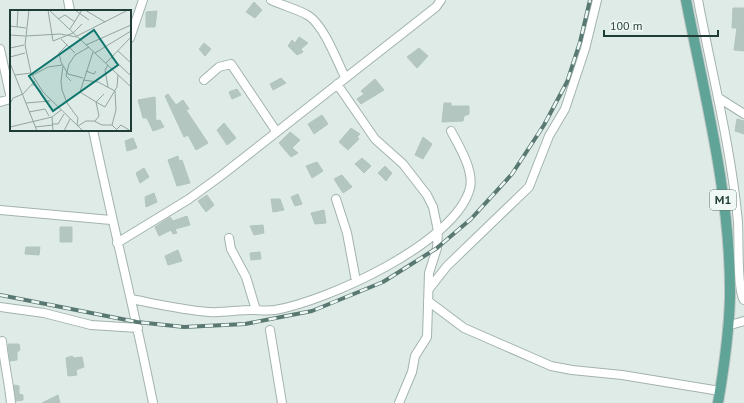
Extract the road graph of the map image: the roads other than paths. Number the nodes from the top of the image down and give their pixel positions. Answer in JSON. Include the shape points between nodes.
{"nodes":[{"id":1,"x":68,"y":0,"type":"edge"},
{"id":2,"x":143,"y":0,"type":"edge"},
{"id":3,"x":271,"y":0,"type":"edge"},
{"id":4,"x":441,"y":0,"type":"edge"},
{"id":5,"x":597,"y":0,"type":"edge"},
{"id":6,"x":686,"y":0,"type":"edge"},
{"id":7,"x":698,"y":0,"type":"edge"},
{"id":8,"x":70,"y":10,"type":"edge"},
{"id":9,"x":131,"y":35,"type":"edge"},
{"id":10,"x":0,"y":48,"type":"edge"},
{"id":11,"x":345,"y":77,"type":"junction"},
{"id":12,"x":204,"y":80,"type":"dead end"},
{"id":13,"x":337,"y":84,"type":"junction"},
{"id":14,"x":10,"y":94,"type":"edge"},
{"id":15,"x":719,"y":98,"type":"junction"},
{"id":16,"x":10,"y":99,"type":"edge"},
{"id":17,"x":0,"y":102,"type":"edge"},
{"id":18,"x":744,"y":114,"type":"edge"},
{"id":19,"x":93,"y":131,"type":"edge"},
{"id":20,"x":276,"y":131,"type":"junction"},
{"id":21,"x":451,"y":131,"type":"dead end"},
{"id":22,"x":336,"y":199,"type":"dead end"},
{"id":23,"x":0,"y":210,"type":"edge"},
{"id":24,"x":112,"y":220,"type":"junction"},
{"id":25,"x":438,"y":231,"type":"junction"},
{"id":26,"x":229,"y":238,"type":"dead end"},
{"id":27,"x":117,"y":243,"type":"junction"},
{"id":28,"x":356,"y":281,"type":"junction"},
{"id":29,"x":428,"y":290,"type":"junction"},
{"id":30,"x":131,"y":299,"type":"junction"},
{"id":31,"x":744,"y":300,"type":"edge"},
{"id":32,"x":428,"y":301,"type":"junction"},
{"id":33,"x":0,"y":307,"type":"edge"},
{"id":34,"x":256,"y":310,"type":"junction"},
{"id":35,"x":744,"y":322,"type":"edge"},
{"id":36,"x":728,"y":326,"type":"junction"},
{"id":37,"x":138,"y":328,"type":"junction"},
{"id":38,"x":270,"y":330,"type":"dead end"},
{"id":39,"x":2,"y":341,"type":"dead end"},
{"id":40,"x":720,"y":391,"type":"junction"},
{"id":41,"x":11,"y":403,"type":"edge"},
{"id":42,"x":153,"y":403,"type":"edge"},
{"id":43,"x":282,"y":403,"type":"edge"},
{"id":44,"x":399,"y":403,"type":"edge"},
{"id":45,"x":718,"y":403,"type":"edge"}],
"edges":[{"from":1,"to":8,"type":"street"},
{"from":2,"to":9,"type":"street"},
{"from":3,"to":11,"type":"street","via":[[314,20]]},
{"from":4,"to":11,"type":"street","via":[[436,7]]},
{"from":5,"to":29,"type":"street","via":[[586,49],[565,109],[549,136],[529,187],[447,266]]},
{"from":6,"to":36,"type":"main road","number":"M1","via":[[724,204],[729,268]]},
{"from":7,"to":15,"type":"street"},
{"from":10,"to":14,"type":"street"},
{"from":11,"to":13,"type":"street"},
{"from":12,"to":20,"type":"street","via":[[219,66],[231,64]]},
{"from":13,"to":20,"type":"street"},
{"from":13,"to":25,"type":"street","via":[[376,139],[408,170],[427,195],[434,207]]},
{"from":15,"to":18,"type":"street"},
{"from":15,"to":31,"type":"street","via":[[734,177],[740,286]]},
{"from":16,"to":17,"type":"street"},
{"from":19,"to":24,"type":"street"},
{"from":20,"to":27,"type":"street","via":[[189,199]]},
{"from":21,"to":25,"type":"street","via":[[465,159],[470,184],[461,204]]},
{"from":22,"to":28,"type":"street"},
{"from":23,"to":24,"type":"street"},
{"from":24,"to":27,"type":"street"},
{"from":25,"to":28,"type":"street","via":[[404,256]]},
{"from":25,"to":29,"type":"street"},
{"from":26,"to":34,"type":"street","via":[[231,249],[246,277]]},
{"from":27,"to":30,"type":"street"},
{"from":28,"to":34,"type":"street","via":[[276,310]]},
{"from":29,"to":32,"type":"street"},
{"from":30,"to":34,"type":"street","via":[[209,312]]},
{"from":30,"to":37,"type":"street"},
{"from":32,"to":40,"type":"street","via":[[464,328],[552,366]]},
{"from":32,"to":44,"type":"street","via":[[426,337],[415,356],[412,372]]},
{"from":33,"to":37,"type":"street","via":[[44,313],[91,325]]},
{"from":35,"to":36,"type":"street"},
{"from":36,"to":40,"type":"main road","number":"M1"},
{"from":37,"to":42,"type":"street"},
{"from":38,"to":43,"type":"street"},
{"from":39,"to":41,"type":"street"},
{"from":40,"to":45,"type":"main road","number":"M1"}]}
